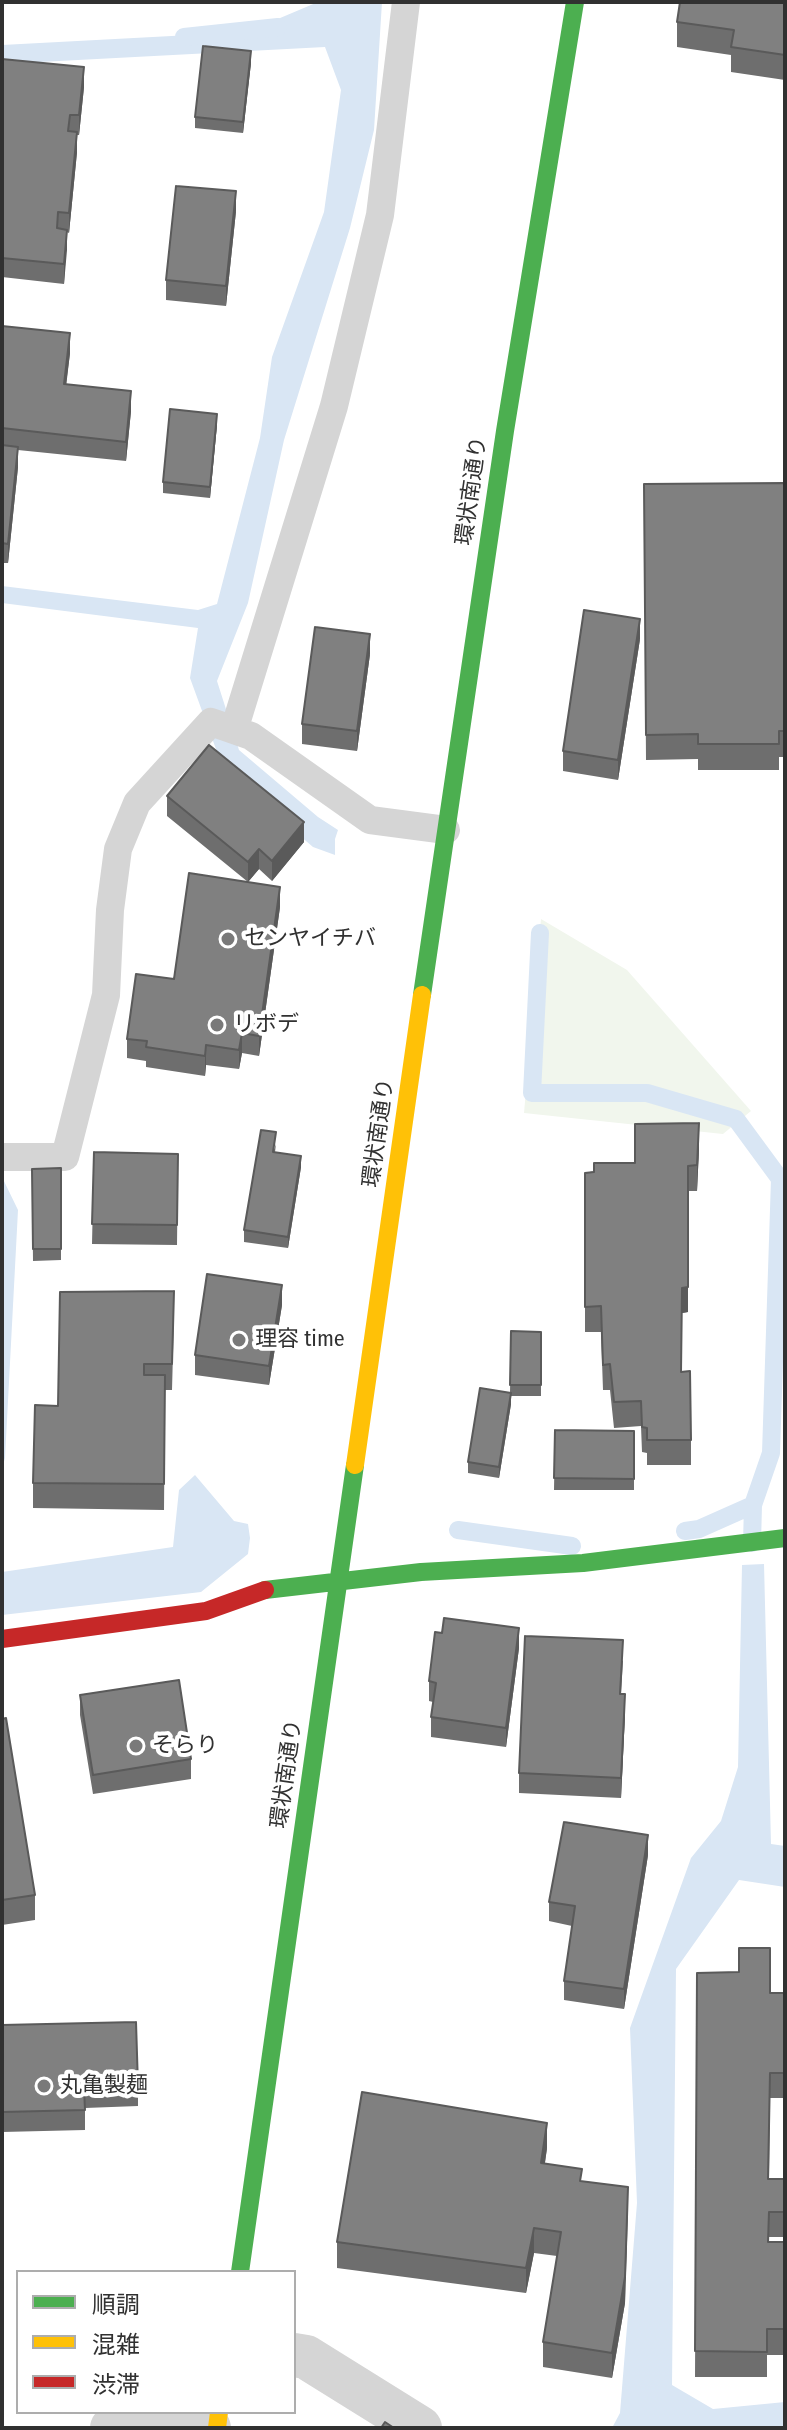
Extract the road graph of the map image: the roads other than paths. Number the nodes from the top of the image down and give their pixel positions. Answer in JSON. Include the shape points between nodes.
{"nodes":[{"id":1,"x":406,"y":2,"type":"edge"},
{"id":2,"x":575,"y":2,"type":"edge"},
{"id":3,"x":234,"y":730,"type":"junction"},
{"id":4,"x":446,"y":830,"type":"junction"},
{"id":5,"x":5,"y":1156,"type":"edge"},
{"id":6,"x":781,"y":1539,"type":"edge"},
{"id":7,"x":339,"y":1582,"type":"junction"},
{"id":8,"x":2,"y":1639,"type":"edge"},
{"id":9,"x":240,"y":2270,"type":"edge"},
{"id":10,"x":296,"y":2355,"type":"edge"},
{"id":11,"x":112,"y":2428,"type":"edge"},
{"id":12,"x":209,"y":2428,"type":"edge"},
{"id":13,"x":420,"y":2428,"type":"edge"}],
"edges":[{"from":1,"to":3,"type":"lane","via":[[380,215],[334,406]]},
{"from":2,"to":4,"type":"main road","name":"環状南通り"},
{"from":3,"to":4,"type":"lane","via":[[251,736],[370,820]]},
{"from":3,"to":5,"type":"lane","via":[[211,722],[137,803],[118,849],[106,995],[65,1157]]},
{"from":4,"to":7,"type":"main road","name":"環状南通り"},
{"from":6,"to":7,"type":"main road","via":[[583,1563]]},
{"from":7,"to":8,"type":"main road","via":[[258,1591],[206,1611]]},
{"from":7,"to":9,"type":"main road","name":"環状南通り"},
{"from":10,"to":13,"type":"street"},
{"from":11,"to":12,"type":"street","via":[[130,2419]]}]}
